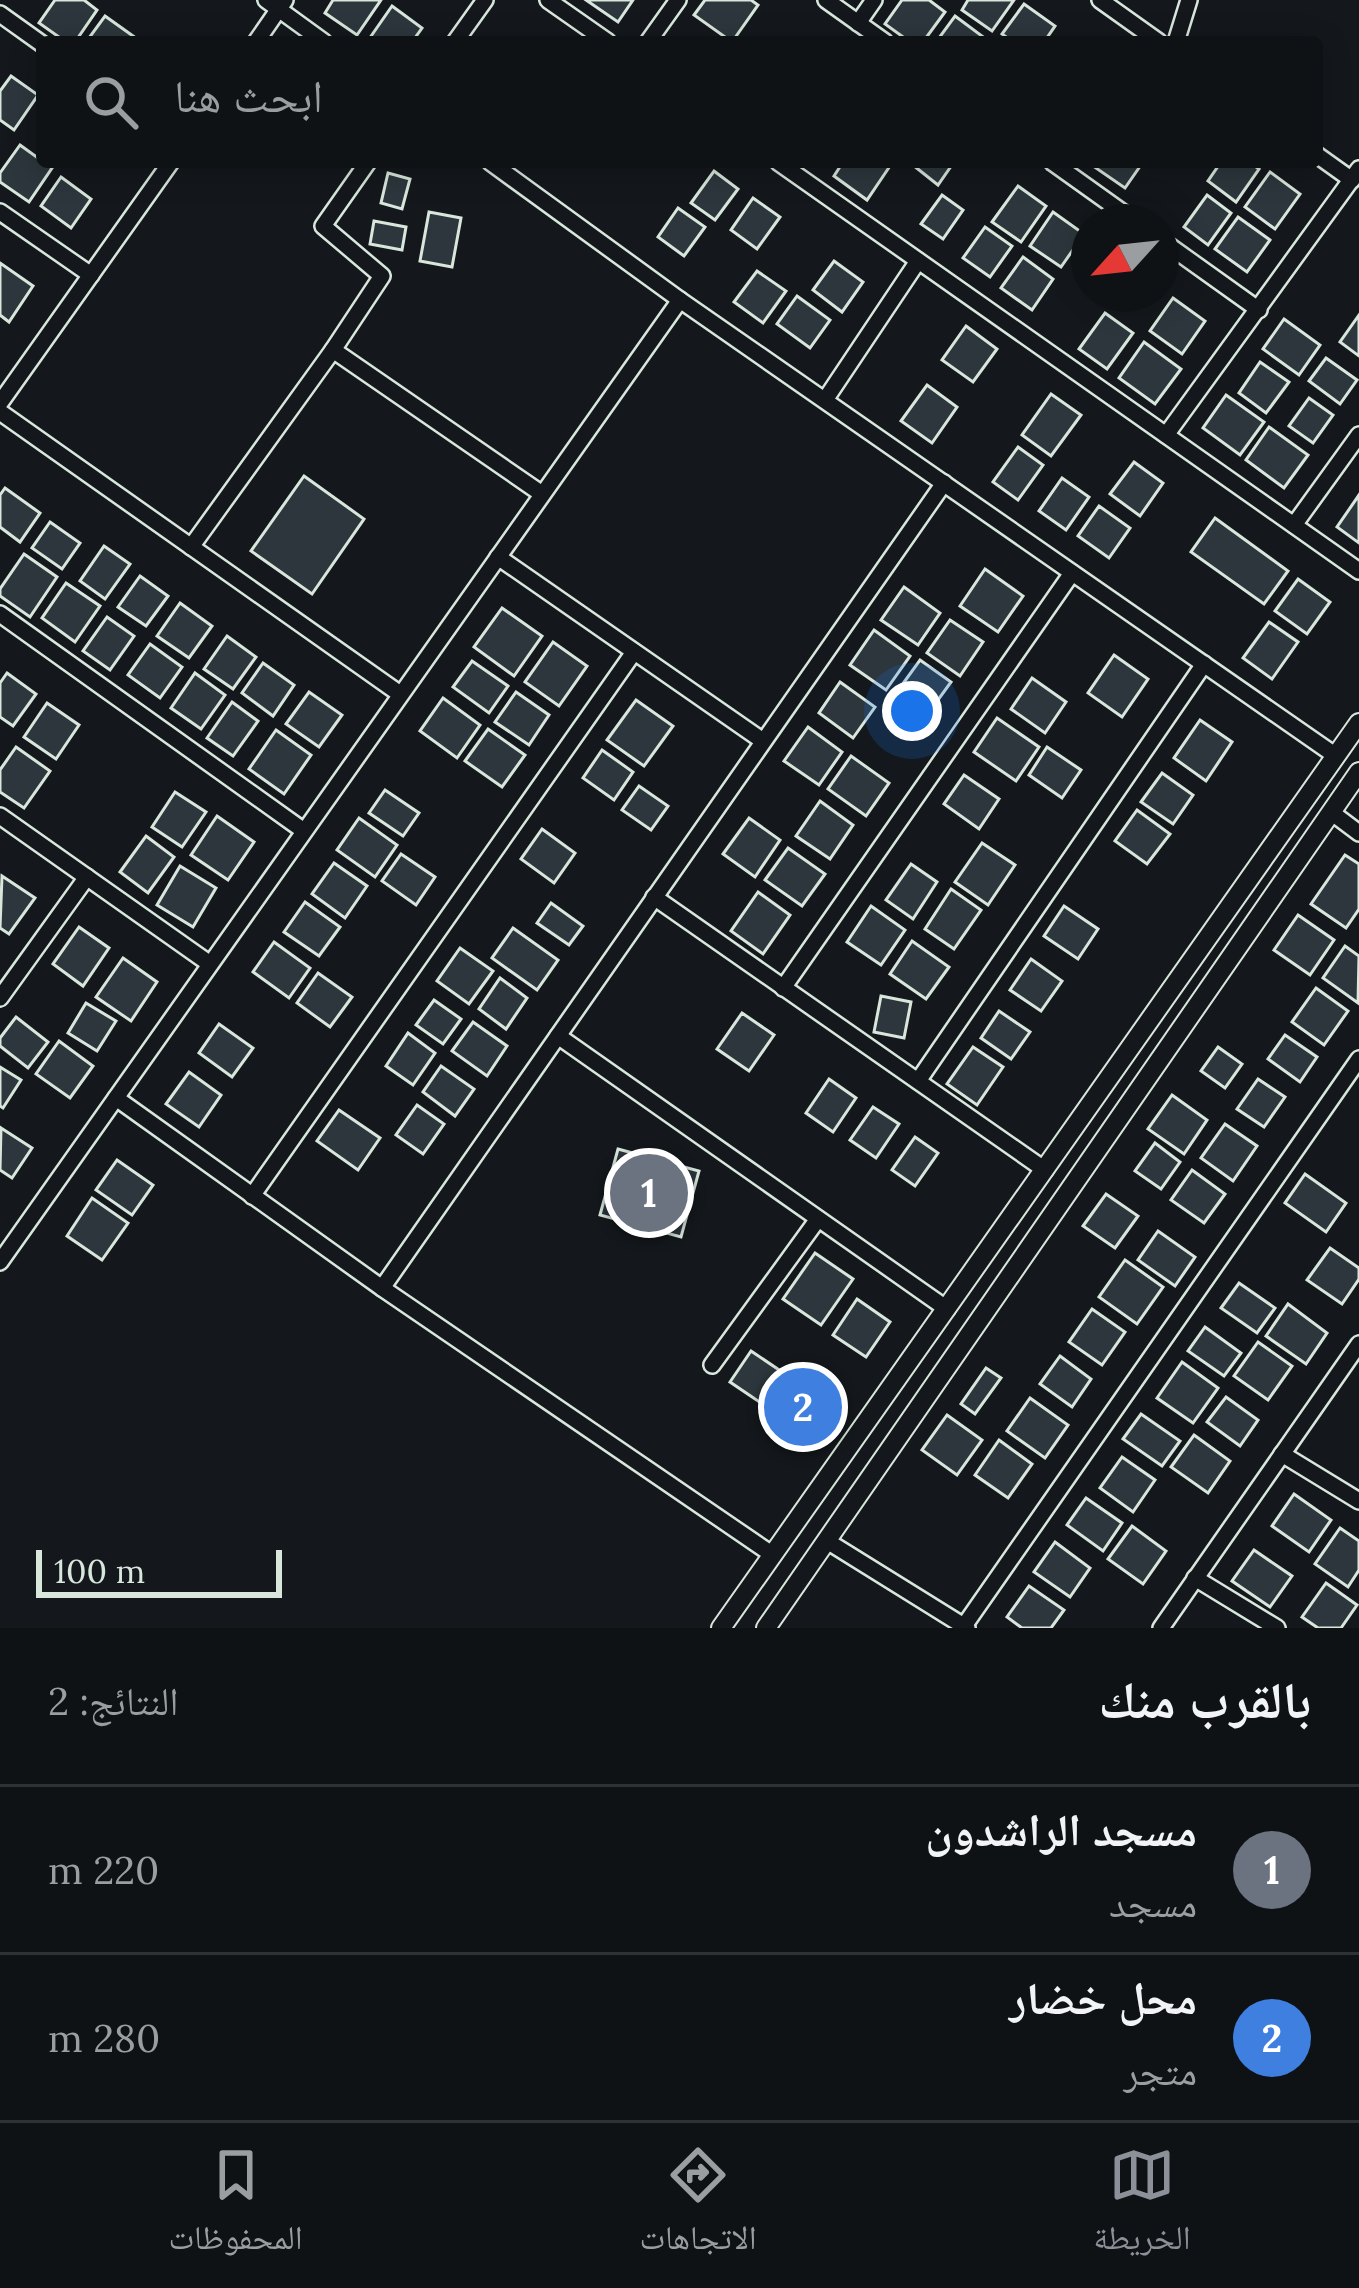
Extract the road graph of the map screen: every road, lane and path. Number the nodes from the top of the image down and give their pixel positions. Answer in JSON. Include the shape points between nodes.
{"nodes":[{"id":1,"x":485,"y":0,"type":"edge"},
{"id":2,"x":548,"y":0,"type":"edge"},
{"id":3,"x":678,"y":0,"type":"edge"},
{"id":4,"x":826,"y":0,"type":"edge"},
{"id":5,"x":874,"y":0,"type":"edge"},
{"id":6,"x":1100,"y":0,"type":"edge"},
{"id":7,"x":1189,"y":0,"type":"edge"},
{"id":8,"x":277,"y":3,"type":"edge"},
{"id":9,"x":0,"y":14,"type":"edge"},
{"id":10,"x":858,"y":22,"type":"junction"},
{"id":11,"x":259,"y":36,"type":"edge"},
{"id":12,"x":317,"y":36,"type":"edge"},
{"id":13,"x":459,"y":36,"type":"edge"},
{"id":14,"x":599,"y":36,"type":"edge"},
{"id":15,"x":652,"y":36,"type":"edge"},
{"id":16,"x":877,"y":36,"type":"edge"},
{"id":17,"x":1151,"y":36,"type":"edge"},
{"id":18,"x":1178,"y":36,"type":"edge"},
{"id":19,"x":36,"y":40,"type":"edge"},
{"id":20,"x":1323,"y":158,"type":"edge"},
{"id":21,"x":167,"y":168,"type":"edge"},
{"id":22,"x":364,"y":168,"type":"edge"},
{"id":23,"x":498,"y":168,"type":"edge"},
{"id":24,"x":787,"y":168,"type":"edge"},
{"id":25,"x":1060,"y":168,"type":"edge"},
{"id":26,"x":1355,"y":175,"type":"edge"},
{"id":27,"x":1111,"y":204,"type":"edge"},
{"id":28,"x":0,"y":212,"type":"edge"},
{"id":29,"x":1179,"y":253,"type":"edge"},
{"id":30,"x":918,"y":260,"type":"junction"},
{"id":31,"x":91,"y":275,"type":"junction"},
{"id":32,"x":680,"y":300,"type":"junction"},
{"id":33,"x":1259,"y":310,"type":"junction"},
{"id":34,"x":333,"y":350,"type":"junction"},
{"id":35,"x":825,"y":400,"type":"junction"},
{"id":36,"x":0,"y":403,"type":"edge"},
{"id":37,"x":0,"y":412,"type":"edge"},
{"id":38,"x":1166,"y":435,"type":"junction"},
{"id":39,"x":1359,"y":435,"type":"edge"},
{"id":40,"x":944,"y":483,"type":"junction"},
{"id":41,"x":542,"y":494,"type":"junction"},
{"id":42,"x":1294,"y":525,"type":"junction"},
{"id":43,"x":191,"y":547,"type":"junction"},
{"id":44,"x":498,"y":557,"type":"junction"},
{"id":45,"x":1359,"y":571,"type":"edge"},
{"id":46,"x":1072,"y":572,"type":"junction"},
{"id":47,"x":0,"y":614,"type":"edge"},
{"id":48,"x":634,"y":652,"type":"junction"},
{"id":49,"x":1204,"y":664,"type":"junction"},
{"id":50,"x":400,"y":694,"type":"junction"},
{"id":51,"x":1359,"y":723,"type":"edge"},
{"id":52,"x":763,"y":741,"type":"junction"},
{"id":53,"x":1336,"y":756,"type":"junction"},
{"id":54,"x":1359,"y":772,"type":"edge"},
{"id":55,"x":1331,"y":812,"type":"junction"},
{"id":56,"x":0,"y":816,"type":"edge"},
{"id":57,"x":304,"y":831,"type":"junction"},
{"id":58,"x":1359,"y":833,"type":"edge"},
{"id":59,"x":87,"y":877,"type":"junction"},
{"id":60,"x":654,"y":897,"type":"junction"},
{"id":61,"x":210,"y":964,"type":"junction"},
{"id":62,"x":783,"y":988,"type":"junction"},
{"id":63,"x":0,"y":998,"type":"edge"},
{"id":64,"x":558,"y":1036,"type":"junction"},
{"id":65,"x":1359,"y":1059,"type":"edge"},
{"id":66,"x":918,"y":1081,"type":"junction"},
{"id":67,"x":116,"y":1098,"type":"junction"},
{"id":68,"x":1045,"y":1170,"type":"junction"},
{"id":69,"x":252,"y":1196,"type":"junction"},
{"id":70,"x":818,"y":1219,"type":"junction"},
{"id":71,"x":0,"y":1262,"type":"edge"},
{"id":72,"x":382,"y":1288,"type":"junction"},
{"id":73,"x":947,"y":1309,"type":"junction"},
{"id":74,"x":1359,"y":1344,"type":"edge"},
{"id":75,"x":712,"y":1364,"type":"dead end"},
{"id":76,"x":1282,"y":1454,"type":"junction"},
{"id":77,"x":1359,"y":1501,"type":"edge"},
{"id":78,"x":827,"y":1541,"type":"junction"},
{"id":79,"x":773,"y":1555,"type":"junction"},
{"id":80,"x":1196,"y":1579,"type":"junction"},
{"id":81,"x":966,"y":1627,"type":"edge"},
{"id":82,"x":722,"y":1628,"type":"edge"},
{"id":83,"x":766,"y":1628,"type":"edge"},
{"id":84,"x":1161,"y":1628,"type":"edge"},
{"id":85,"x":1276,"y":1628,"type":"edge"}],
"edges":[{"from":1,"to":13,"type":"street"},
{"from":2,"to":14,"type":"street"},
{"from":3,"to":15,"type":"street"},
{"from":4,"to":10,"type":"street"},
{"from":5,"to":10,"type":"street"},
{"from":6,"to":17,"type":"street"},
{"from":7,"to":18,"type":"street"},
{"from":8,"to":11,"type":"street"},
{"from":8,"to":12,"type":"street"},
{"from":9,"to":19,"type":"street"},
{"from":10,"to":16,"type":"street"},
{"from":20,"to":26,"type":"street"},
{"from":21,"to":31,"type":"street"},
{"from":22,"to":34,"type":"street","via":[[322,226],[382,276]]},
{"from":23,"to":32,"type":"street"},
{"from":24,"to":30,"type":"street"},
{"from":25,"to":27,"type":"street"},
{"from":26,"to":33,"type":"street"},
{"from":28,"to":31,"type":"street"},
{"from":29,"to":33,"type":"street"},
{"from":30,"to":35,"type":"street"},
{"from":30,"to":38,"type":"street"},
{"from":31,"to":36,"type":"street"},
{"from":32,"to":35,"type":"street"},
{"from":32,"to":41,"type":"street"},
{"from":33,"to":38,"type":"street"},
{"from":34,"to":41,"type":"street"},
{"from":34,"to":43,"type":"street"},
{"from":35,"to":40,"type":"street"},
{"from":37,"to":43,"type":"street"},
{"from":38,"to":42,"type":"street"},
{"from":39,"to":42,"type":"street"},
{"from":40,"to":46,"type":"street"},
{"from":40,"to":52,"type":"street"},
{"from":41,"to":44,"type":"street"},
{"from":42,"to":45,"type":"street"},
{"from":43,"to":50,"type":"street"},
{"from":44,"to":48,"type":"street"},
{"from":44,"to":50,"type":"street"},
{"from":46,"to":49,"type":"street"},
{"from":46,"to":62,"type":"street"},
{"from":47,"to":57,"type":"street"},
{"from":48,"to":52,"type":"street"},
{"from":48,"to":69,"type":"street"},
{"from":49,"to":53,"type":"street"},
{"from":49,"to":66,"type":"street"},
{"from":50,"to":57,"type":"street"},
{"from":51,"to":53,"type":"street"},
{"from":52,"to":60,"type":"street"},
{"from":53,"to":68,"type":"street"},
{"from":54,"to":55,"type":"street"},
{"from":55,"to":58,"type":"street"},
{"from":55,"to":78,"type":"street"},
{"from":56,"to":59,"type":"street"},
{"from":57,"to":61,"type":"street"},
{"from":59,"to":61,"type":"street"},
{"from":59,"to":63,"type":"street"},
{"from":60,"to":62,"type":"street"},
{"from":60,"to":64,"type":"street"},
{"from":61,"to":67,"type":"street"},
{"from":62,"to":66,"type":"street"},
{"from":64,"to":70,"type":"street"},
{"from":64,"to":72,"type":"street"},
{"from":65,"to":81,"type":"street"},
{"from":66,"to":68,"type":"street"},
{"from":67,"to":69,"type":"street"},
{"from":67,"to":71,"type":"street"},
{"from":68,"to":73,"type":"street"},
{"from":69,"to":72,"type":"street"},
{"from":70,"to":73,"type":"street"},
{"from":70,"to":75,"type":"street"},
{"from":72,"to":79,"type":"street"},
{"from":73,"to":79,"type":"street"},
{"from":74,"to":76,"type":"street"},
{"from":76,"to":77,"type":"street"},
{"from":76,"to":80,"type":"street"},
{"from":78,"to":81,"type":"street"},
{"from":78,"to":83,"type":"street"},
{"from":79,"to":82,"type":"street"},
{"from":80,"to":84,"type":"street"},
{"from":80,"to":85,"type":"street"}]}
